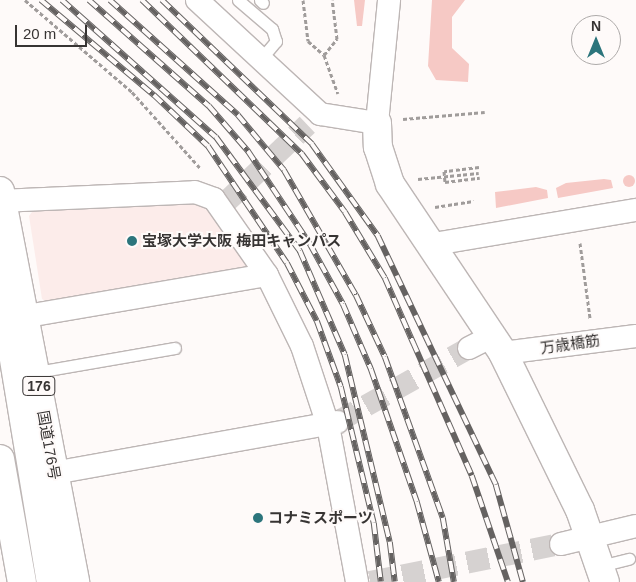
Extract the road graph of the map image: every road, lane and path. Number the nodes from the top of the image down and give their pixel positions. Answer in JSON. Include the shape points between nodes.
{"nodes":[{"id":1,"x":25,"y":0,"type":"edge"},
{"id":2,"x":197,"y":0,"type":"edge"},
{"id":3,"x":238,"y":0,"type":"edge"},
{"id":4,"x":303,"y":0,"type":"edge"},
{"id":5,"x":332,"y":0,"type":"edge"},
{"id":6,"x":389,"y":0,"type":"edge"},
{"id":7,"x":324,"y":55,"type":"junction"},
{"id":8,"x":261,"y":59,"type":"junction"},
{"id":9,"x":340,"y":104,"type":"dead end"},
{"id":10,"x":485,"y":112,"type":"dead end"},
{"id":11,"x":390,"y":121,"type":"junction"},
{"id":12,"x":479,"y":167,"type":"dead end"},
{"id":13,"x":480,"y":173,"type":"dead end"},
{"id":14,"x":445,"y":177,"type":"junction"},
{"id":15,"x":480,"y":178,"type":"dead end"},
{"id":16,"x":410,"y":180,"type":"dead end"},
{"id":17,"x":5,"y":198,"type":"edge"},
{"id":18,"x":474,"y":201,"type":"dead end"},
{"id":19,"x":220,"y":203,"type":"junction"},
{"id":20,"x":432,"y":207,"type":"dead end"},
{"id":21,"x":636,"y":210,"type":"edge"},
{"id":22,"x":577,"y":222,"type":"junction"},
{"id":23,"x":434,"y":244,"type":"junction"},
{"id":24,"x":0,"y":275,"type":"edge"},
{"id":25,"x":267,"y":275,"type":"junction"},
{"id":26,"x":27,"y":316,"type":"junction"},
{"id":27,"x":636,"y":336,"type":"edge"},
{"id":28,"x":593,"y":341,"type":"junction"},
{"id":29,"x":498,"y":344,"type":"junction"},
{"id":30,"x":174,"y":348,"type":"dead end"},
{"id":31,"x":469,"y":348,"type":"tunnel mouth"},
{"id":32,"x":37,"y":372,"type":"junction"},
{"id":33,"x":332,"y":424,"type":"junction"},
{"id":34,"x":0,"y":459,"type":"edge"},
{"id":35,"x":54,"y":473,"type":"junction"},
{"id":36,"x":636,"y":526,"type":"edge"},
{"id":37,"x":590,"y":537,"type":"junction"},
{"id":38,"x":561,"y":544,"type":"tunnel mouth"},
{"id":39,"x":629,"y":559,"type":"dead end"},
{"id":40,"x":602,"y":574,"type":"edge"},
{"id":41,"x":22,"y":582,"type":"edge"},
{"id":42,"x":51,"y":582,"type":"edge"},
{"id":43,"x":74,"y":582,"type":"edge"},
{"id":44,"x":356,"y":582,"type":"edge"}],
"edges":[{"from":1,"to":19,"type":"path","via":[[165,126],[197,162]]},
{"from":2,"to":8,"type":"street"},
{"from":3,"to":8,"type":"lane","via":[[272,29],[276,41]]},
{"from":4,"to":7,"type":"path","via":[[308,41]]},
{"from":5,"to":7,"type":"path","via":[[336,39]]},
{"from":6,"to":11,"type":"street"},
{"from":7,"to":9,"type":"path"},
{"from":8,"to":11,"type":"street","via":[[313,119]]},
{"from":10,"to":11,"type":"path"},
{"from":11,"to":23,"type":"main road","via":[[382,167]]},
{"from":12,"to":14,"type":"path","via":[[444,171]]},
{"from":13,"to":14,"type":"path"},
{"from":14,"to":15,"type":"path","via":[[446,182]]},
{"from":14,"to":16,"type":"path"},
{"from":17,"to":19,"type":"street","via":[[195,192]]},
{"from":17,"to":26,"type":"main road","name":"国道176号","number":"176"},
{"from":18,"to":20,"type":"path"},
{"from":19,"to":25,"type":"street"},
{"from":21,"to":22,"type":"street"},
{"from":22,"to":23,"type":"street"},
{"from":22,"to":28,"type":"path"},
{"from":23,"to":29,"type":"main road"},
{"from":24,"to":42,"type":"main road","name":"国道176号","number":"176"},
{"from":25,"to":26,"type":"street"},
{"from":25,"to":33,"type":"street","via":[[302,346]]},
{"from":26,"to":32,"type":"main road","name":"国道176号","number":"176"},
{"from":27,"to":28,"type":"street","name":"万歳橋筋"},
{"from":28,"to":29,"type":"street","name":"万歳橋筋"},
{"from":29,"to":31,"type":"street","name":"万歳橋筋"},
{"from":29,"to":37,"type":"main road"},
{"from":30,"to":32,"type":"lane"},
{"from":32,"to":35,"type":"main road","name":"国道176号","number":"176"},
{"from":33,"to":35,"type":"street"},
{"from":33,"to":44,"type":"street"},
{"from":34,"to":41,"type":"main road"},
{"from":35,"to":43,"type":"main road","name":"国道176号","number":"176"},
{"from":36,"to":37,"type":"street"},
{"from":37,"to":38,"type":"street"},
{"from":37,"to":40,"type":"main road"},
{"from":39,"to":40,"type":"lane"}]}
